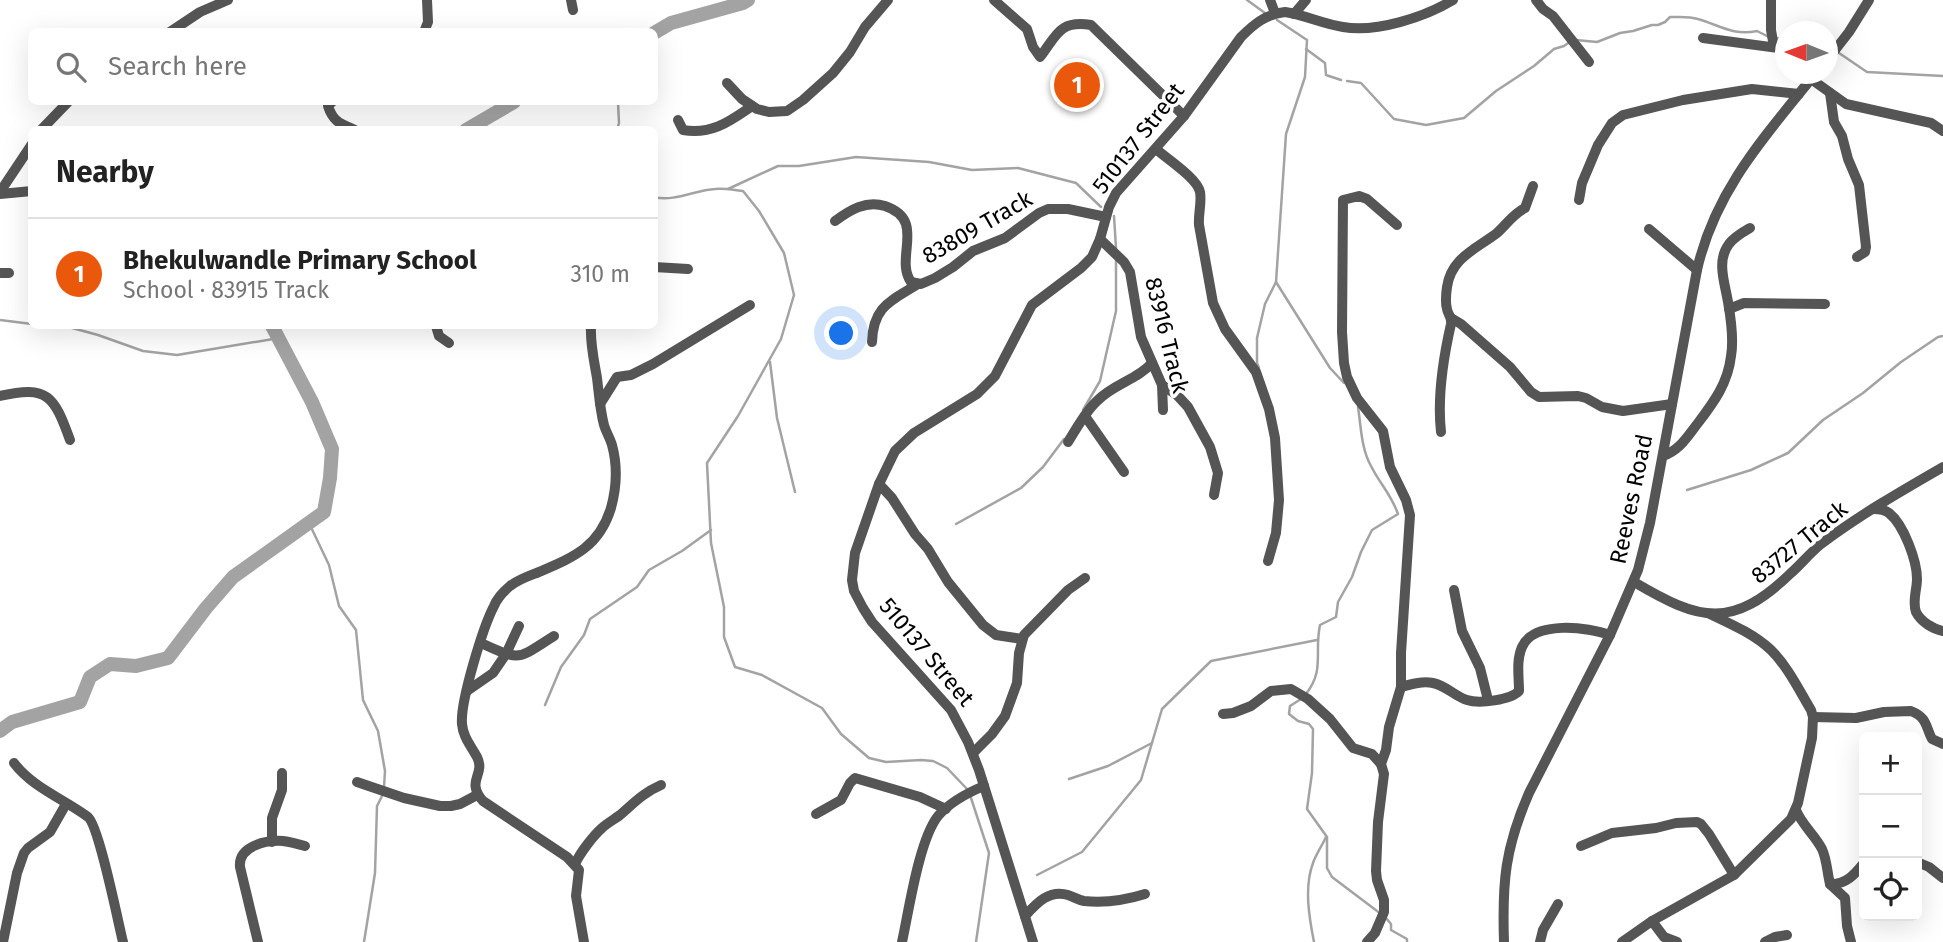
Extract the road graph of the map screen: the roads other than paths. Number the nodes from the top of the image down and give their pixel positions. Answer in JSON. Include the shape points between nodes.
{"nodes":[{"id":1,"x":228,"y":0,"type":"edge"},
{"id":2,"x":427,"y":0,"type":"edge"},
{"id":3,"x":888,"y":0,"type":"edge"},
{"id":4,"x":994,"y":0,"type":"edge"},
{"id":5,"x":1270,"y":0,"type":"edge"},
{"id":6,"x":1306,"y":0,"type":"edge"},
{"id":7,"x":1453,"y":0,"type":"edge"},
{"id":8,"x":1536,"y":0,"type":"edge"},
{"id":9,"x":1772,"y":0,"type":"edge"},
{"id":10,"x":1869,"y":0,"type":"edge"},
{"id":11,"x":1275,"y":13,"type":"junction"},
{"id":12,"x":1294,"y":14,"type":"junction"},
{"id":13,"x":176,"y":28,"type":"edge"},
{"id":14,"x":426,"y":28,"type":"edge"},
{"id":15,"x":1703,"y":38,"type":"dead end"},
{"id":16,"x":1775,"y":38,"type":"edge"},
{"id":17,"x":1838,"y":46,"type":"edge"},
{"id":18,"x":1775,"y":47,"type":"edge"},
{"id":19,"x":1589,"y":62,"type":"dead end"},
{"id":20,"x":727,"y":83,"type":"dead end"},
{"id":21,"x":1807,"y":84,"type":"edge"},
{"id":22,"x":1821,"y":84,"type":"edge"},
{"id":23,"x":1830,"y":93,"type":"junction"},
{"id":24,"x":1799,"y":94,"type":"junction"},
{"id":25,"x":65,"y":105,"type":"edge"},
{"id":26,"x":329,"y":105,"type":"edge"},
{"id":27,"x":752,"y":106,"type":"junction"},
{"id":28,"x":1184,"y":116,"type":"junction"},
{"id":29,"x":678,"y":120,"type":"dead end"},
{"id":30,"x":45,"y":126,"type":"edge"},
{"id":31,"x":345,"y":126,"type":"edge"},
{"id":32,"x":1943,"y":131,"type":"edge"},
{"id":33,"x":1156,"y":149,"type":"junction"},
{"id":34,"x":28,"y":150,"type":"edge"},
{"id":35,"x":1533,"y":186,"type":"dead end"},
{"id":36,"x":28,"y":191,"type":"edge"},
{"id":37,"x":0,"y":193,"type":"edge"},
{"id":38,"x":1579,"y":200,"type":"dead end"},
{"id":39,"x":1106,"y":217,"type":"junction"},
{"id":40,"x":835,"y":221,"type":"dead end"},
{"id":41,"x":1397,"y":225,"type":"dead end"},
{"id":42,"x":1750,"y":228,"type":"dead end"},
{"id":43,"x":1649,"y":229,"type":"dead end"},
{"id":44,"x":1100,"y":239,"type":"junction"},
{"id":45,"x":1857,"y":257,"type":"dead end"},
{"id":46,"x":658,"y":267,"type":"edge"},
{"id":47,"x":688,"y":269,"type":"dead end"},
{"id":48,"x":1697,"y":270,"type":"junction"},
{"id":49,"x":918,"y":284,"type":"junction"},
{"id":50,"x":1825,"y":304,"type":"dead end"},
{"id":51,"x":750,"y":305,"type":"dead end"},
{"id":52,"x":1729,"y":309,"type":"junction"},
{"id":53,"x":1455,"y":320,"type":"junction"},
{"id":54,"x":437,"y":329,"type":"edge"},
{"id":55,"x":591,"y":329,"type":"edge"},
{"id":56,"x":872,"y":342,"type":"dead end"},
{"id":57,"x":449,"y":344,"type":"dead end"},
{"id":58,"x":1152,"y":363,"type":"junction"},
{"id":59,"x":1162,"y":385,"type":"junction"},
{"id":60,"x":0,"y":396,"type":"edge"},
{"id":61,"x":600,"y":404,"type":"junction"},
{"id":62,"x":1672,"y":404,"type":"junction"},
{"id":63,"x":1163,"y":410,"type":"dead end"},
{"id":64,"x":1085,"y":416,"type":"junction"},
{"id":65,"x":1441,"y":432,"type":"dead end"},
{"id":66,"x":70,"y":440,"type":"dead end"},
{"id":67,"x":1068,"y":442,"type":"dead end"},
{"id":68,"x":1663,"y":456,"type":"junction"},
{"id":69,"x":1943,"y":467,"type":"edge"},
{"id":70,"x":1125,"y":472,"type":"dead end"},
{"id":71,"x":879,"y":484,"type":"junction"},
{"id":72,"x":1214,"y":495,"type":"dead end"},
{"id":73,"x":1874,"y":509,"type":"junction"},
{"id":74,"x":1268,"y":561,"type":"dead end"},
{"id":75,"x":1085,"y":578,"type":"dead end"},
{"id":76,"x":1634,"y":582,"type":"junction"},
{"id":77,"x":1454,"y":590,"type":"dead end"},
{"id":78,"x":1710,"y":614,"type":"junction"},
{"id":79,"x":519,"y":626,"type":"dead end"},
{"id":80,"x":1943,"y":631,"type":"edge"},
{"id":81,"x":1609,"y":635,"type":"junction"},
{"id":82,"x":554,"y":636,"type":"dead end"},
{"id":83,"x":1022,"y":639,"type":"junction"},
{"id":84,"x":481,"y":643,"type":"junction"},
{"id":85,"x":506,"y":654,"type":"junction"},
{"id":86,"x":1401,"y":687,"type":"junction"},
{"id":87,"x":467,"y":691,"type":"junction"},
{"id":88,"x":1488,"y":700,"type":"junction"},
{"id":89,"x":1223,"y":715,"type":"dead end"},
{"id":90,"x":1813,"y":717,"type":"junction"},
{"id":91,"x":1943,"y":744,"type":"edge"},
{"id":92,"x":973,"y":753,"type":"junction"},
{"id":93,"x":14,"y":763,"type":"dead end"},
{"id":94,"x":1381,"y":764,"type":"junction"},
{"id":95,"x":282,"y":772,"type":"dead end"},
{"id":96,"x":357,"y":782,"type":"dead end"},
{"id":97,"x":661,"y":785,"type":"dead end"},
{"id":98,"x":984,"y":786,"type":"junction"},
{"id":99,"x":477,"y":795,"type":"junction"},
{"id":100,"x":66,"y":804,"type":"junction"},
{"id":101,"x":946,"y":809,"type":"junction"},
{"id":102,"x":1796,"y":810,"type":"junction"},
{"id":103,"x":816,"y":814,"type":"dead end"},
{"id":104,"x":274,"y":842,"type":"junction"},
{"id":105,"x":305,"y":846,"type":"dead end"},
{"id":106,"x":1581,"y":846,"type":"dead end"},
{"id":107,"x":575,"y":864,"type":"junction"},
{"id":108,"x":1922,"y":864,"type":"edge"},
{"id":109,"x":1859,"y":869,"type":"edge"},
{"id":110,"x":1734,"y":875,"type":"junction"},
{"id":111,"x":1943,"y":878,"type":"edge"},
{"id":112,"x":1830,"y":884,"type":"junction"},
{"id":113,"x":1146,"y":894,"type":"dead end"},
{"id":114,"x":1558,"y":904,"type":"dead end"},
{"id":115,"x":1025,"y":916,"type":"junction"},
{"id":116,"x":1652,"y":921,"type":"junction"},
{"id":117,"x":1787,"y":935,"type":"dead end"},
{"id":118,"x":3,"y":942,"type":"edge"},
{"id":119,"x":123,"y":942,"type":"edge"},
{"id":120,"x":258,"y":942,"type":"edge"},
{"id":121,"x":584,"y":942,"type":"edge"},
{"id":122,"x":902,"y":942,"type":"edge"},
{"id":123,"x":1033,"y":942,"type":"edge"},
{"id":124,"x":1367,"y":942,"type":"edge"},
{"id":125,"x":1504,"y":942,"type":"edge"},
{"id":126,"x":1540,"y":942,"type":"edge"},
{"id":127,"x":1622,"y":942,"type":"edge"},
{"id":128,"x":1677,"y":942,"type":"edge"},
{"id":129,"x":1765,"y":942,"type":"edge"},
{"id":130,"x":1851,"y":942,"type":"edge"}],
"edges":[{"from":1,"to":13,"type":"street"},
{"from":2,"to":14,"type":"street"},
{"from":3,"to":27,"type":"street","via":[[839,67],[794,106],[778,112]]},
{"from":4,"to":28,"type":"street","via":[[1027,29],[1040,57],[1063,27],[1091,25]]},
{"from":5,"to":11,"type":"street"},
{"from":6,"to":12,"type":"street"},
{"from":7,"to":12,"type":"street","via":[[1428,13],[1353,29]]},
{"from":8,"to":19,"type":"street"},
{"from":9,"to":16,"type":"street"},
{"from":10,"to":17,"type":"street"},
{"from":11,"to":12,"type":"street"},
{"from":11,"to":28,"type":"street","name":"510137 Street","via":[[1241,37]]},
{"from":15,"to":18,"type":"street"},
{"from":20,"to":27,"type":"street"},
{"from":21,"to":24,"type":"street","name":"Reeves Road"},
{"from":22,"to":23,"type":"street"},
{"from":23,"to":32,"type":"street","via":[[1846,104],[1931,123]]},
{"from":23,"to":45,"type":"street","via":[[1833,118],[1861,195],[1866,250]]},
{"from":24,"to":38,"type":"street","via":[[1752,89],[1623,115],[1598,145]]},
{"from":24,"to":48,"type":"street","name":"Reeves Road","via":[[1736,176],[1711,227]]},
{"from":25,"to":30,"type":"street"},
{"from":26,"to":31,"type":"street","via":[[333,118]]},
{"from":27,"to":29,"type":"street","via":[[712,130],[683,130]]},
{"from":28,"to":33,"type":"street","name":"510137 Street"},
{"from":33,"to":39,"type":"street","name":"510137 Street","via":[[1116,193]]},
{"from":33,"to":74,"type":"street","via":[[1198,187],[1199,225],[1213,303],[1256,372],[1269,409],[1279,500]]},
{"from":34,"to":37,"type":"street"},
{"from":35,"to":53,"type":"street","via":[[1525,208],[1453,269],[1446,300]]},
{"from":36,"to":37,"type":"street"},
{"from":39,"to":44,"type":"street","name":"510137 Street"},
{"from":39,"to":49,"type":"street","name":"83809 Track","via":[[1059,208],[1044,211],[944,273]]},
{"from":40,"to":49,"type":"street","name":"83809 Track","via":[[854,208],[874,203],[899,214],[909,236],[907,274]]},
{"from":41,"to":86,"type":"street","via":[[1368,199],[1343,200],[1344,363],[1357,398],[1382,431],[1390,467],[1410,515]]},
{"from":42,"to":52,"type":"street","via":[[1728,245],[1723,258]]},
{"from":43,"to":48,"type":"street"},
{"from":44,"to":58,"type":"street","name":"83916 Track","via":[[1130,272],[1139,327]]},
{"from":44,"to":71,"type":"street","name":"510137 Street","via":[[1088,262],[1035,301],[989,383],[902,443]]},
{"from":46,"to":47,"type":"street"},
{"from":48,"to":62,"type":"street","name":"Reeves Road"},
{"from":49,"to":56,"type":"street","via":[[878,313]]},
{"from":50,"to":52,"type":"street","via":[[1744,303]]},
{"from":51,"to":61,"type":"street","via":[[631,376],[617,377]]},
{"from":52,"to":68,"type":"street","via":[[1732,350],[1720,392],[1679,448]]},
{"from":53,"to":62,"type":"street","via":[[1539,397],[1578,396],[1623,411]]},
{"from":53,"to":65,"type":"street","via":[[1439,395]]},
{"from":54,"to":57,"type":"street"},
{"from":55,"to":61,"type":"street"},
{"from":58,"to":59,"type":"street","name":"83916 Track"},
{"from":58,"to":64,"type":"street","via":[[1097,400]]},
{"from":59,"to":63,"type":"street","name":"83916 Track"},
{"from":59,"to":72,"type":"street","via":[[1188,407],[1210,447],[1218,473]]},
{"from":60,"to":66,"type":"street","via":[[25,391],[44,395],[55,406]]},
{"from":61,"to":84,"type":"street","via":[[617,479],[609,514],[590,545],[509,587],[494,606]]},
{"from":62,"to":68,"type":"street","name":"Reeves Road"},
{"from":64,"to":67,"type":"street"},
{"from":64,"to":70,"type":"street"},
{"from":68,"to":76,"type":"street","name":"Reeves Road"},
{"from":69,"to":73,"type":"street","name":"83727 Track"},
{"from":71,"to":83,"type":"street","via":[[983,625],[996,635]]},
{"from":71,"to":92,"type":"street","name":"510137 Street","via":[[855,553],[854,590],[872,622],[951,710]]},
{"from":73,"to":78,"type":"street","name":"83727 Track","via":[[1817,547],[1758,601]]},
{"from":73,"to":80,"type":"street","via":[[1890,514],[1911,550],[1917,573],[1916,612],[1924,622]]},
{"from":75,"to":83,"type":"street","via":[[1053,604]]},
{"from":76,"to":78,"type":"street","name":"83727 Track","via":[[1677,605]]},
{"from":76,"to":81,"type":"street","name":"Reeves Road"},
{"from":77,"to":88,"type":"street","via":[[1462,631],[1480,668]]},
{"from":78,"to":90,"type":"street","via":[[1770,649]]},
{"from":79,"to":85,"type":"street"},
{"from":81,"to":88,"type":"street","via":[[1573,628],[1532,636],[1520,654],[1519,693]]},
{"from":81,"to":125,"type":"street","name":"Reeves Road","via":[[1516,826],[1504,877]]},
{"from":82,"to":85,"type":"street","via":[[523,655]]},
{"from":83,"to":92,"type":"street","via":[[1017,683],[1005,716]]},
{"from":84,"to":85,"type":"street"},
{"from":84,"to":87,"type":"street"},
{"from":85,"to":87,"type":"street","via":[[489,678]]},
{"from":86,"to":88,"type":"street","via":[[1430,682],[1467,700]]},
{"from":86,"to":94,"type":"street"},
{"from":87,"to":99,"type":"street","via":[[462,722],[478,761]]},
{"from":89,"to":94,"type":"street","via":[[1251,706],[1271,691],[1291,689],[1330,719],[1353,748],[1372,754]]},
{"from":90,"to":91,"type":"street","via":[[1856,718],[1912,711],[1926,722],[1932,739]]},
{"from":90,"to":102,"type":"street"},
{"from":92,"to":98,"type":"street","name":"510137 Street"},
{"from":93,"to":100,"type":"street"},
{"from":94,"to":124,"type":"street","via":[[1384,775],[1376,871],[1384,912]]},
{"from":95,"to":104,"type":"street","via":[[282,790],[272,818]]},
{"from":96,"to":99,"type":"street","via":[[440,806],[460,804]]},
{"from":97,"to":107,"type":"street","via":[[602,828]]},
{"from":98,"to":101,"type":"street"},
{"from":98,"to":115,"type":"street","name":"510137 Street"},
{"from":99,"to":107,"type":"street"},
{"from":100,"to":118,"type":"street","via":[[50,832],[24,853]]},
{"from":100,"to":119,"type":"street","via":[[88,817],[96,830]]},
{"from":101,"to":103,"type":"street","via":[[855,778],[841,800]]},
{"from":101,"to":122,"type":"street","via":[[935,821],[919,865]]},
{"from":102,"to":110,"type":"street"},
{"from":102,"to":112,"type":"street","via":[[1821,847]]},
{"from":104,"to":105,"type":"street"},
{"from":104,"to":120,"type":"street","via":[[249,849],[240,860]]},
{"from":106,"to":110,"type":"street","via":[[1612,833],[1697,822]]},
{"from":107,"to":121,"type":"street"},
{"from":108,"to":111,"type":"street"},
{"from":109,"to":112,"type":"street","via":[[1842,883]]},
{"from":110,"to":116,"type":"street"},
{"from":112,"to":130,"type":"street","via":[[1845,898]]},
{"from":113,"to":115,"type":"street","via":[[1102,902],[1054,894]]},
{"from":114,"to":126,"type":"street"},
{"from":115,"to":123,"type":"street","name":"510137 Street"},
{"from":116,"to":127,"type":"street"},
{"from":116,"to":128,"type":"street","via":[[1664,936]]},
{"from":117,"to":129,"type":"street"}]}
